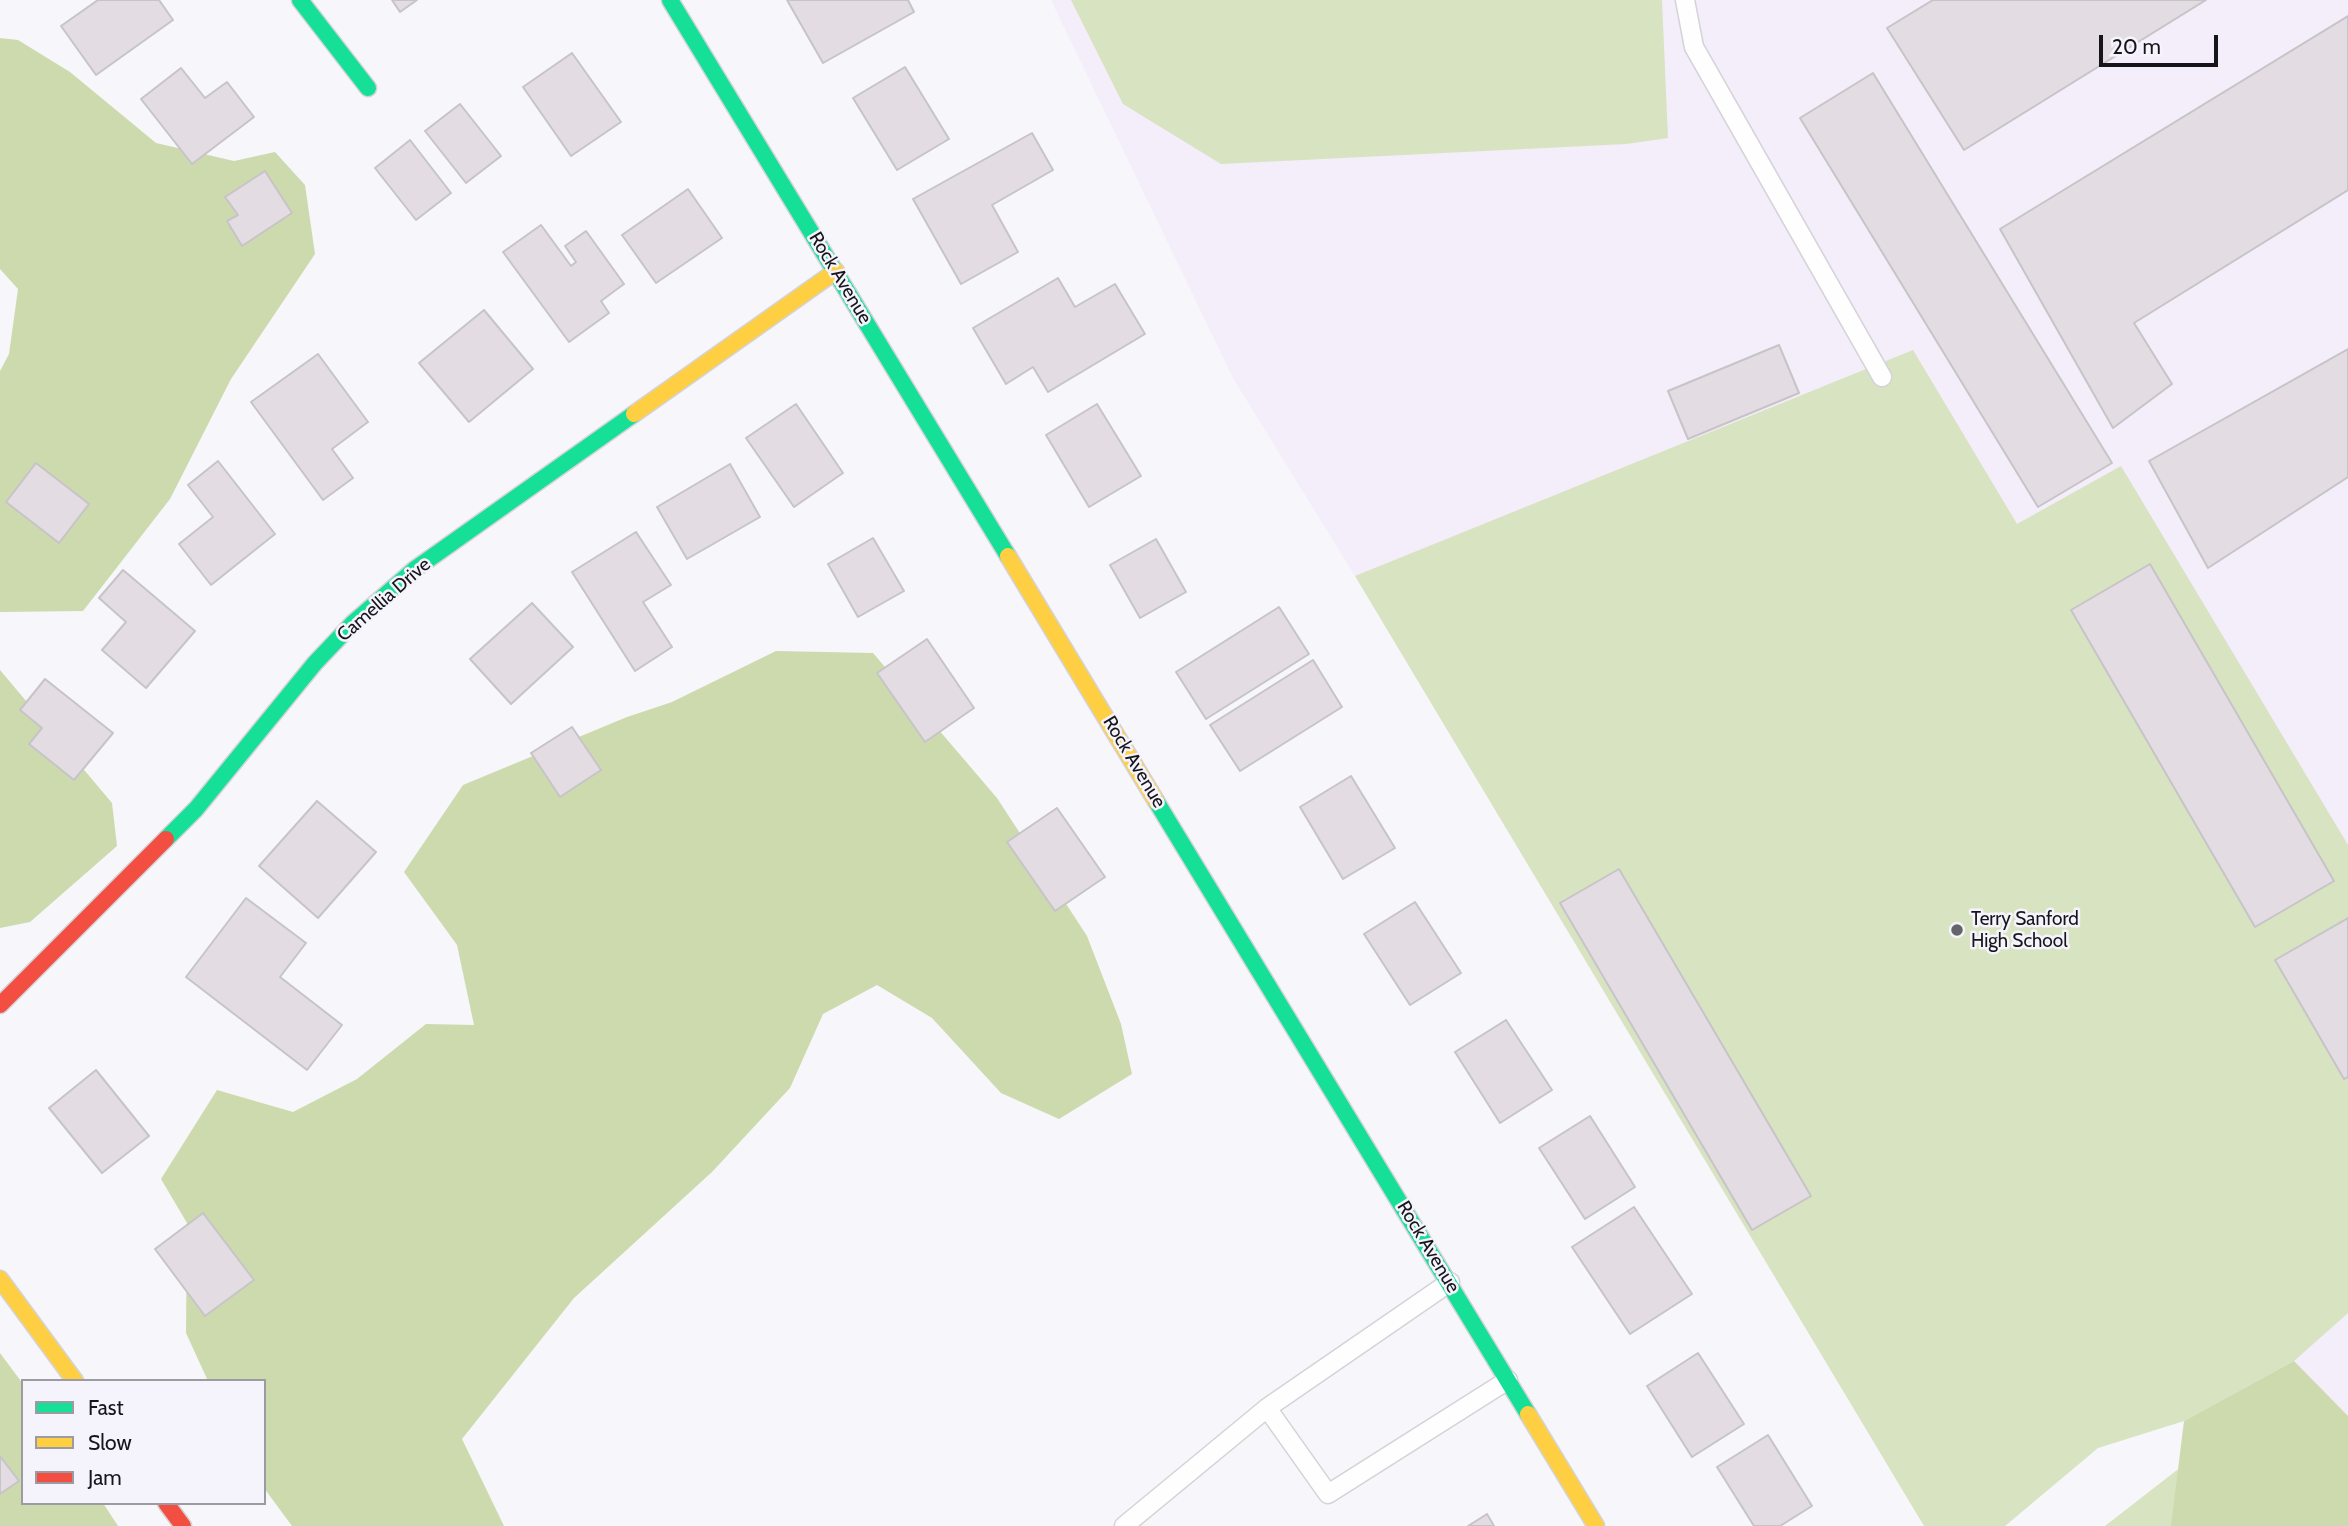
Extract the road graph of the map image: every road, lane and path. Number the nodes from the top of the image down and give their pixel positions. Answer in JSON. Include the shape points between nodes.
{"nodes":[{"id":1,"x":300,"y":0,"type":"edge"},
{"id":2,"x":670,"y":0,"type":"edge"},
{"id":3,"x":1685,"y":0,"type":"edge"},
{"id":4,"x":368,"y":88,"type":"dead end"},
{"id":5,"x":835,"y":271,"type":"junction"},
{"id":6,"x":1882,"y":377,"type":"dead end"},
{"id":7,"x":0,"y":1005,"type":"edge"},
{"id":8,"x":0,"y":1279,"type":"edge"},
{"id":9,"x":1450,"y":1282,"type":"junction"},
{"id":10,"x":74,"y":1379,"type":"edge"},
{"id":11,"x":1508,"y":1380,"type":"junction"},
{"id":12,"x":1268,"y":1408,"type":"junction"},
{"id":13,"x":167,"y":1505,"type":"edge"},
{"id":14,"x":183,"y":1526,"type":"edge"},
{"id":15,"x":1124,"y":1526,"type":"edge"},
{"id":16,"x":1596,"y":1526,"type":"edge"}],
"edges":[{"from":1,"to":4,"type":"street"},
{"from":2,"to":5,"type":"street","name":"Rock Avenue"},
{"from":3,"to":6,"type":"lane","via":[[1694,47]]},
{"from":5,"to":7,"type":"street","name":"Camellia Drive","via":[[415,569],[363,614],[315,663],[196,809]]},
{"from":5,"to":9,"type":"street","name":"Rock Avenue"},
{"from":8,"to":10,"type":"street"},
{"from":9,"to":11,"type":"street","name":"Rock Avenue"},
{"from":9,"to":12,"type":"lane"},
{"from":11,"to":12,"type":"lane","via":[[1328,1494]]},
{"from":11,"to":16,"type":"street","name":"Rock Avenue"},
{"from":12,"to":15,"type":"lane"},
{"from":13,"to":14,"type":"street"}]}
